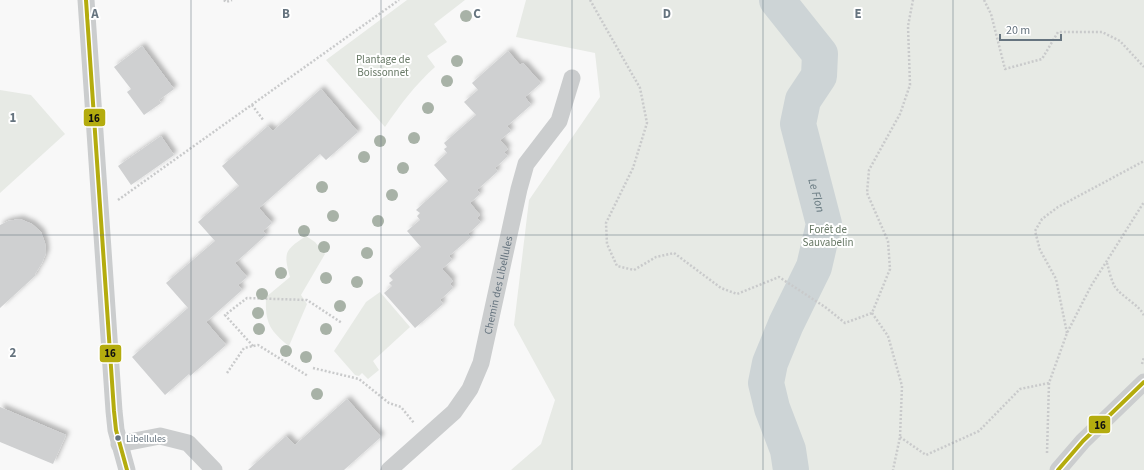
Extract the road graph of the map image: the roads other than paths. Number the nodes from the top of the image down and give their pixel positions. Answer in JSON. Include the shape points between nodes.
{"nodes":[{"id":1,"x":86,"y":0,"type":"edge"},
{"id":2,"x":572,"y":78,"type":"dead end"},
{"id":3,"x":1144,"y":382,"type":"edge"},
{"id":4,"x":119,"y":444,"type":"junction"},
{"id":5,"x":1052,"y":464,"type":"edge"},
{"id":6,"x":127,"y":470,"type":"edge"},
{"id":7,"x":214,"y":470,"type":"edge"},
{"id":8,"x":389,"y":470,"type":"edge"}],
"edges":[{"from":1,"to":4,"type":"street","via":[[114,411]]},
{"from":2,"to":8,"type":"street","name":"Chemin des Libellules","via":[[559,121],[526,164],[481,363],[470,389],[454,412]]},
{"from":3,"to":5,"type":"street","via":[[1083,441]]},
{"from":4,"to":6,"type":"street"},
{"from":4,"to":7,"type":"street","via":[[160,436],[188,443]]}]}
